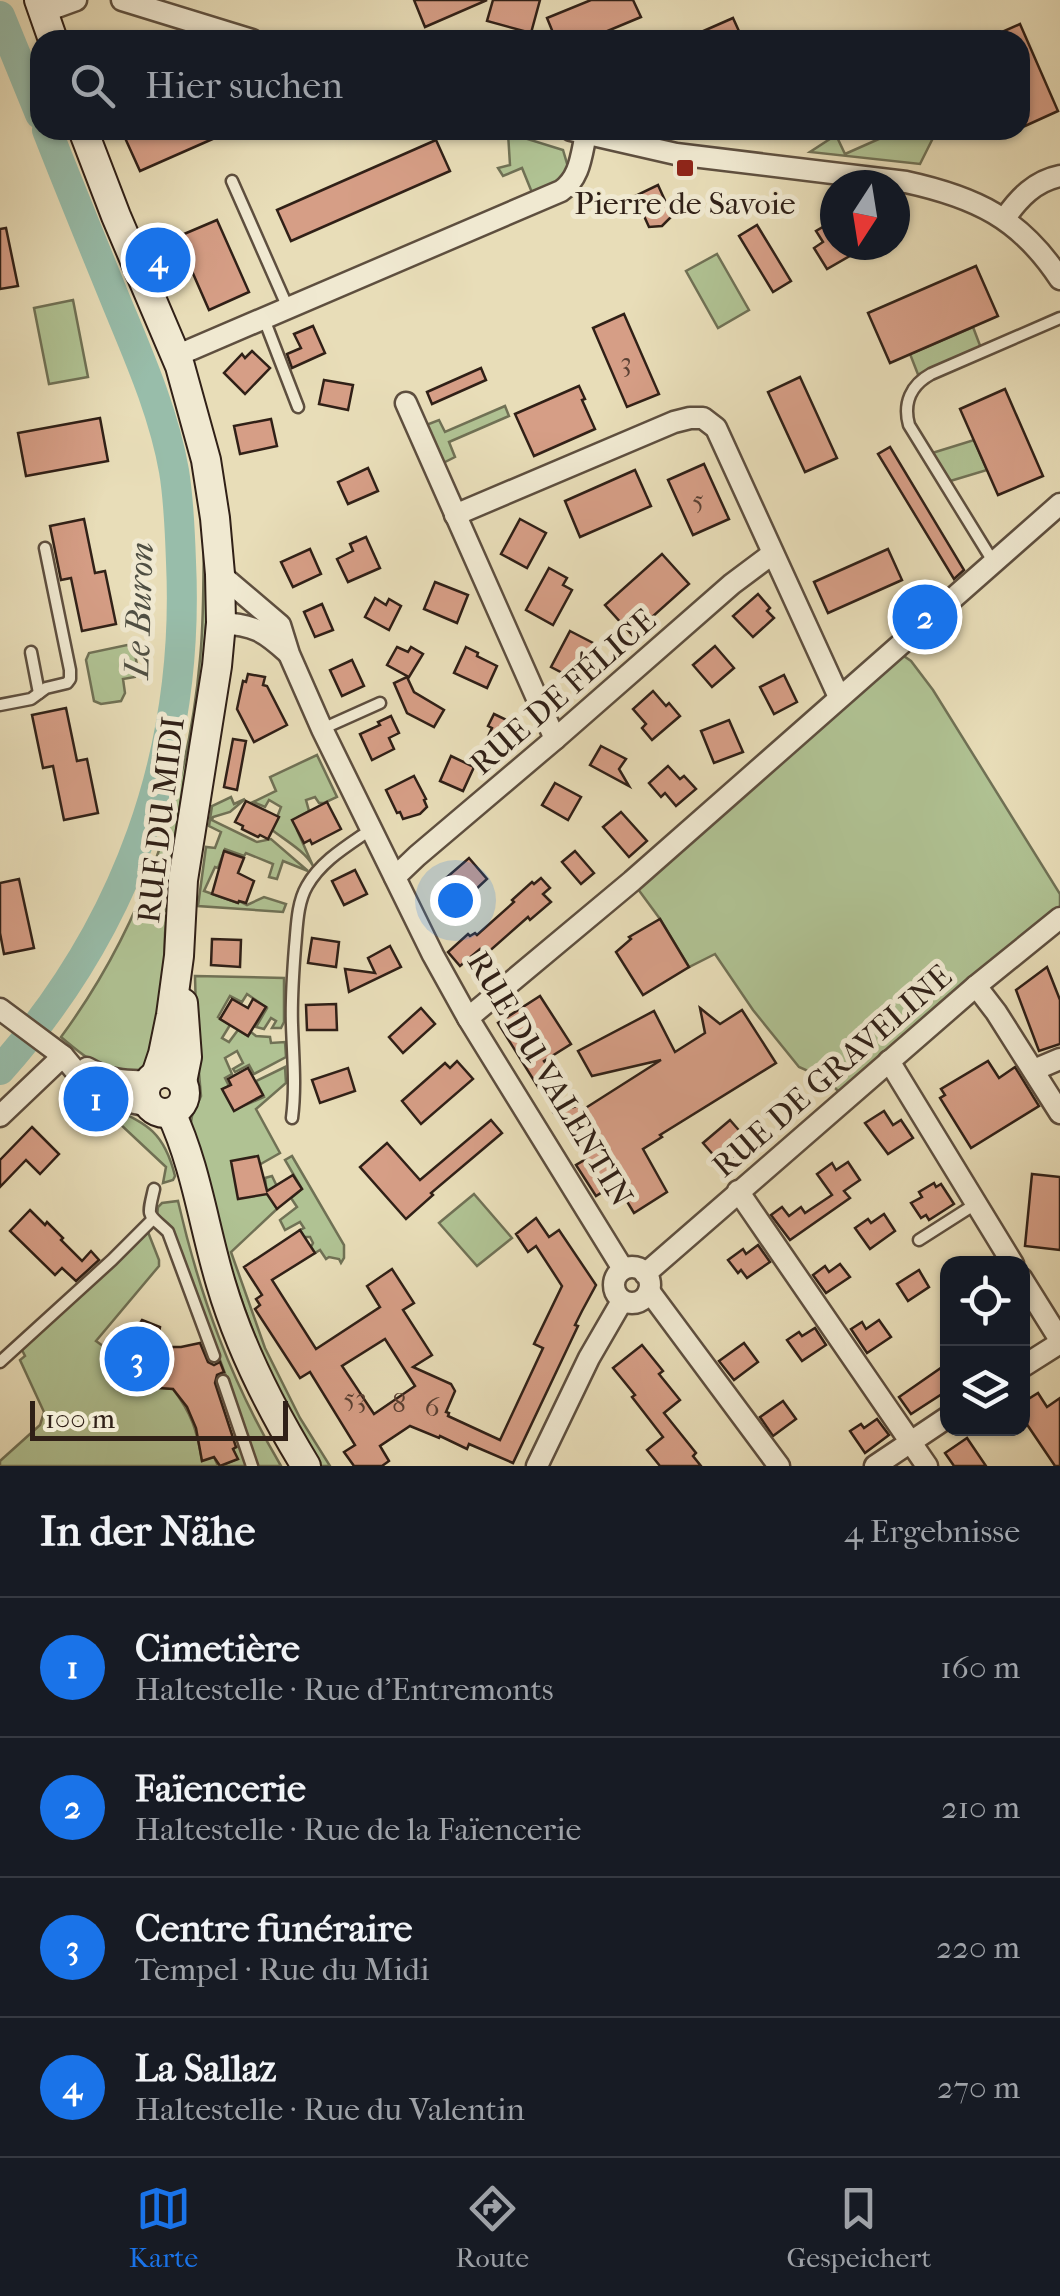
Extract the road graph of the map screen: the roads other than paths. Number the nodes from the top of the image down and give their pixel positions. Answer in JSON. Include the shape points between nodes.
{"nodes":[{"id":1,"x":76,"y":0,"type":"edge"},
{"id":2,"x":122,"y":0,"type":"edge"},
{"id":3,"x":41,"y":6,"type":"edge"},
{"id":4,"x":49,"y":30,"type":"edge"},
{"id":5,"x":220,"y":30,"type":"edge"},
{"id":6,"x":87,"y":140,"type":"edge"},
{"id":7,"x":578,"y":140,"type":"edge"},
{"id":8,"x":614,"y":140,"type":"edge"},
{"id":9,"x":1060,"y":176,"type":"edge"},
{"id":10,"x":232,"y":181,"type":"dead end"},
{"id":11,"x":1005,"y":218,"type":"junction"},
{"id":12,"x":1060,"y":280,"type":"edge"},
{"id":13,"x":289,"y":308,"type":"junction"},
{"id":14,"x":1060,"y":318,"type":"edge"},
{"id":15,"x":264,"y":319,"type":"junction"},
{"id":16,"x":176,"y":356,"type":"junction"},
{"id":17,"x":406,"y":404,"type":"dead end"},
{"id":18,"x":298,"y":407,"type":"dead end"},
{"id":19,"x":1060,"y":504,"type":"edge"},
{"id":20,"x":455,"y":515,"type":"junction"},
{"id":21,"x":45,"y":548,"type":"dead end"},
{"id":22,"x":772,"y":554,"type":"junction"},
{"id":23,"x":994,"y":564,"type":"junction"},
{"id":24,"x":220,"y":574,"type":"junction"},
{"id":25,"x":221,"y":623,"type":"junction"},
{"id":26,"x":32,"y":652,"type":"dead end"},
{"id":27,"x":289,"y":654,"type":"junction"},
{"id":28,"x":39,"y":692,"type":"junction"},
{"id":29,"x":838,"y":697,"type":"junction"},
{"id":30,"x":380,"y":702,"type":"dead end"},
{"id":31,"x":0,"y":705,"type":"edge"},
{"id":32,"x":322,"y":729,"type":"junction"},
{"id":33,"x":555,"y":740,"type":"junction"},
{"id":34,"x":371,"y":830,"type":"junction"},
{"id":35,"x":395,"y":878,"type":"junction"},
{"id":36,"x":1060,"y":918,"type":"edge"},
{"id":37,"x":976,"y":986,"type":"junction"},
{"id":38,"x":8,"y":1014,"type":"edge"},
{"id":39,"x":468,"y":1018,"type":"junction"},
{"id":40,"x":55,"y":1050,"type":"junction"},
{"id":41,"x":1060,"y":1059,"type":"edge"},
{"id":42,"x":889,"y":1061,"type":"junction"},
{"id":43,"x":1034,"y":1070,"type":"junction"},
{"id":44,"x":161,"y":1091,"type":"junction"},
{"id":45,"x":1060,"y":1113,"type":"edge"},
{"id":46,"x":0,"y":1116,"type":"edge"},
{"id":47,"x":292,"y":1118,"type":"dead end"},
{"id":48,"x":154,"y":1190,"type":"dead end"},
{"id":49,"x":738,"y":1191,"type":"junction"},
{"id":50,"x":978,"y":1202,"type":"junction"},
{"id":51,"x":152,"y":1220,"type":"junction"},
{"id":52,"x":919,"y":1240,"type":"dead end"},
{"id":53,"x":1009,"y":1256,"type":"edge"},
{"id":54,"x":623,"y":1269,"type":"junction"},
{"id":55,"x":647,"y":1282,"type":"junction"},
{"id":56,"x":1030,"y":1292,"type":"edge"},
{"id":57,"x":622,"y":1301,"type":"junction"},
{"id":58,"x":1060,"y":1341,"type":"edge"},
{"id":59,"x":214,"y":1356,"type":"dead end"},
{"id":60,"x":0,"y":1362,"type":"edge"},
{"id":61,"x":1030,"y":1362,"type":"edge"},
{"id":62,"x":223,"y":1381,"type":"dead end"},
{"id":63,"x":940,"y":1422,"type":"edge"},
{"id":64,"x":911,"y":1442,"type":"junction"},
{"id":65,"x":252,"y":1466,"type":"edge"},
{"id":66,"x":306,"y":1466,"type":"edge"},
{"id":67,"x":537,"y":1466,"type":"edge"},
{"id":68,"x":779,"y":1466,"type":"edge"},
{"id":69,"x":874,"y":1466,"type":"edge"},
{"id":70,"x":927,"y":1466,"type":"edge"}],
"edges":[{"from":1,"to":3,"type":"street"},
{"from":2,"to":5,"type":"street"},
{"from":3,"to":4,"type":"main road"},
{"from":6,"to":16,"type":"main road"},
{"from":7,"to":13,"type":"street","via":[[578,170],[561,191]]},
{"from":8,"to":11,"type":"street","via":[[906,182]]},
{"from":9,"to":11,"type":"street","via":[[1024,194]]},
{"from":10,"to":13,"type":"lane"},
{"from":11,"to":12,"type":"street"},
{"from":13,"to":15,"type":"street"},
{"from":14,"to":23,"type":"lane","via":[[920,380],[910,395],[909,425]]},
{"from":15,"to":16,"type":"street"},
{"from":15,"to":18,"type":"lane"},
{"from":16,"to":24,"type":"main road","via":[[206,460]]},
{"from":17,"to":20,"type":"street"},
{"from":19,"to":23,"type":"street"},
{"from":20,"to":22,"type":"street","via":[[674,422],[703,418],[716,428]]},
{"from":20,"to":33,"type":"street"},
{"from":21,"to":28,"type":"lane","via":[[70,678]]},
{"from":22,"to":29,"type":"street"},
{"from":22,"to":33,"type":"street","name":"RUE DE FÉLICE"},
{"from":23,"to":29,"type":"street"},
{"from":24,"to":25,"type":"main road","name":"RUE DU MIDI"},
{"from":24,"to":27,"type":"street","name":"RUE DU VALENTIN","via":[[280,624]]},
{"from":25,"to":27,"type":"street","via":[[248,625]]},
{"from":25,"to":44,"type":"main road","name":"RUE DU MIDI","via":[[183,880],[179,956],[187,1057]]},
{"from":26,"to":28,"type":"lane"},
{"from":27,"to":32,"type":"street","name":"RUE DU VALENTIN"},
{"from":28,"to":31,"type":"lane"},
{"from":29,"to":39,"type":"street"},
{"from":30,"to":32,"type":"lane"},
{"from":32,"to":34,"type":"street","name":"RUE DU VALENTIN"},
{"from":33,"to":35,"type":"street","name":"RUE DE FÉLICE"},
{"from":34,"to":35,"type":"street","name":"RUE DU VALENTIN"},
{"from":34,"to":47,"type":"lane","via":[[321,867],[303,894],[293,973]]},
{"from":35,"to":39,"type":"street","name":"RUE DU VALENTIN"},
{"from":36,"to":37,"type":"street","name":"RUE DE GRAVELINE"},
{"from":37,"to":42,"type":"street","name":"RUE DE GRAVELINE"},
{"from":37,"to":43,"type":"street"},
{"from":38,"to":40,"type":"street"},
{"from":39,"to":54,"type":"street","name":"RUE DU VALENTIN"},
{"from":40,"to":44,"type":"street","via":[[83,1080],[116,1099]]},
{"from":40,"to":46,"type":"street"},
{"from":41,"to":43,"type":"street"},
{"from":42,"to":49,"type":"street","name":"RUE DE GRAVELINE"},
{"from":42,"to":50,"type":"street"},
{"from":43,"to":45,"type":"street"},
{"from":44,"to":66,"type":"main road","name":"RUE DU MIDI","via":[[184,1140],[242,1342]]},
{"from":48,"to":51,"type":"lane"},
{"from":49,"to":55,"type":"street","name":"RUE DE GRAVELINE"},
{"from":49,"to":64,"type":"street"},
{"from":50,"to":52,"type":"lane"},
{"from":50,"to":53,"type":"street"},
{"from":51,"to":59,"type":"lane","via":[[168,1232]]},
{"from":51,"to":60,"type":"lane"},
{"from":54,"to":55,"type":"street","via":[[635,1267]]},
{"from":54,"to":57,"type":"street","via":[[613,1284]]},
{"from":55,"to":57,"type":"street","via":[[638,1302]]},
{"from":55,"to":68,"type":"street"},
{"from":56,"to":58,"type":"street"},
{"from":57,"to":67,"type":"street"},
{"from":58,"to":61,"type":"street"},
{"from":62,"to":65,"type":"lane"},
{"from":63,"to":64,"type":"street"},
{"from":64,"to":69,"type":"street"},
{"from":64,"to":70,"type":"street"}]}
